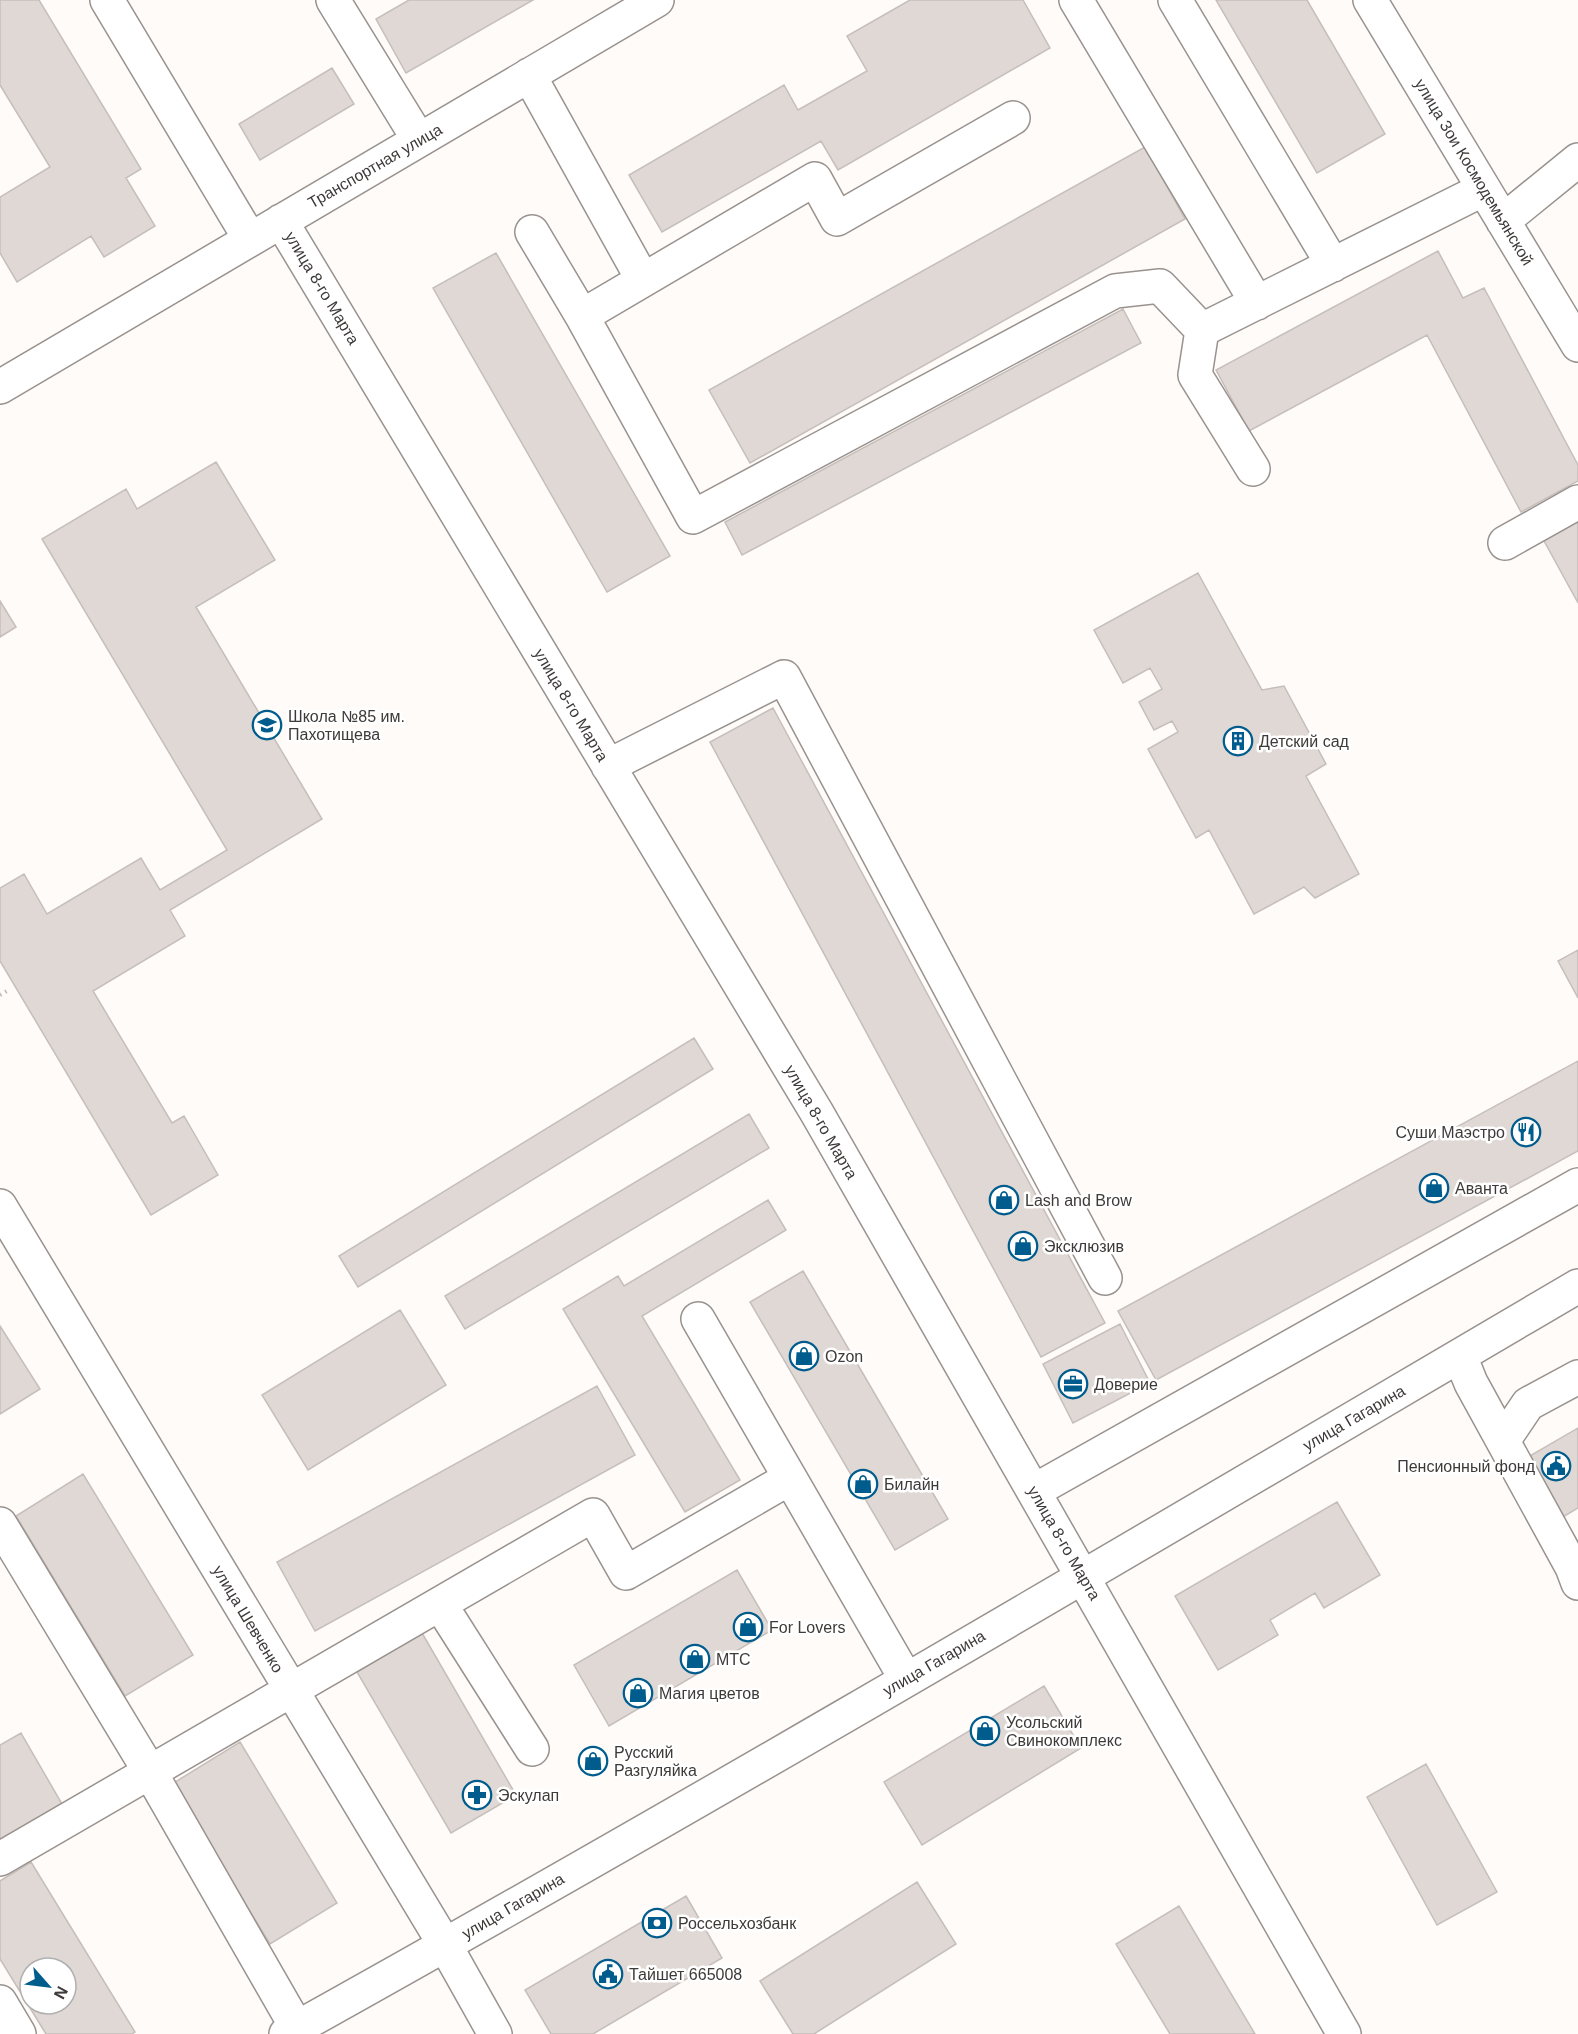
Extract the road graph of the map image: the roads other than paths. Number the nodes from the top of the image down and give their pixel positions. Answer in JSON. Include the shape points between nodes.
{"nodes":[{"id":1,"x":107,"y":0,"type":"edge"},
{"id":2,"x":333,"y":0,"type":"edge"},
{"id":3,"x":657,"y":0,"type":"edge"},
{"id":4,"x":1076,"y":0,"type":"edge"},
{"id":5,"x":1175,"y":0,"type":"edge"},
{"id":6,"x":1371,"y":0,"type":"edge"},
{"id":7,"x":529,"y":75,"type":"junction"},
{"id":8,"x":1013,"y":118,"type":"dead end"},
{"id":9,"x":419,"y":140,"type":"junction"},
{"id":10,"x":1578,"y":160,"type":"edge"},
{"id":11,"x":1484,"y":189,"type":"junction"},
{"id":12,"x":281,"y":221,"type":"junction"},
{"id":13,"x":1503,"y":221,"type":"junction"},
{"id":14,"x":532,"y":232,"type":"dead end"},
{"id":15,"x":250,"y":239,"type":"junction"},
{"id":16,"x":1333,"y":265,"type":"junction"},
{"id":17,"x":643,"y":280,"type":"junction"},
{"id":18,"x":1257,"y":303,"type":"junction"},
{"id":19,"x":582,"y":316,"type":"junction"},
{"id":20,"x":1202,"y":330,"type":"junction"},
{"id":21,"x":1578,"y":345,"type":"edge"},
{"id":22,"x":0,"y":387,"type":"edge"},
{"id":23,"x":1253,"y":470,"type":"dead end"},
{"id":24,"x":1578,"y":502,"type":"edge"},
{"id":25,"x":1505,"y":543,"type":"dead end"},
{"id":26,"x":608,"y":766,"type":"junction"},
{"id":27,"x":1578,"y":1185,"type":"edge"},
{"id":28,"x":0,"y":1206,"type":"edge"},
{"id":29,"x":1105,"y":1278,"type":"dead end"},
{"id":30,"x":1578,"y":1286,"type":"edge"},
{"id":31,"x":698,"y":1319,"type":"dead end"},
{"id":32,"x":1460,"y":1356,"type":"junction"},
{"id":33,"x":1578,"y":1377,"type":"edge"},
{"id":34,"x":1503,"y":1441,"type":"junction"},
{"id":35,"x":790,"y":1478,"type":"junction"},
{"id":36,"x":1034,"y":1491,"type":"junction"},
{"id":37,"x":0,"y":1524,"type":"edge"},
{"id":38,"x":1083,"y":1577,"type":"junction"},
{"id":39,"x":1578,"y":1583,"type":"edge"},
{"id":40,"x":440,"y":1604,"type":"junction"},
{"id":41,"x":906,"y":1679,"type":"junction"},
{"id":42,"x":291,"y":1690,"type":"junction"},
{"id":43,"x":532,"y":1749,"type":"dead end"},
{"id":44,"x":150,"y":1772,"type":"junction"},
{"id":45,"x":0,"y":1858,"type":"edge"},
{"id":46,"x":445,"y":1946,"type":"junction"},
{"id":47,"x":0,"y":2002,"type":"edge"},
{"id":48,"x":291,"y":2031,"type":"edge"},
{"id":49,"x":19,"y":2034,"type":"edge"},
{"id":50,"x":495,"y":2034,"type":"edge"},
{"id":51,"x":1344,"y":2034,"type":"edge"}],
"edges":[{"from":1,"to":15,"type":"street"},
{"from":2,"to":9,"type":"street"},
{"from":3,"to":7,"type":"street","name":"Транспортная улица"},
{"from":4,"to":18,"type":"street"},
{"from":5,"to":16,"type":"street"},
{"from":6,"to":11,"type":"street","name":"улица Зои Космодемьянской"},
{"from":7,"to":9,"type":"street","name":"Транспортная улица"},
{"from":7,"to":17,"type":"street"},
{"from":8,"to":17,"type":"street","via":[[837,219],[815,179]]},
{"from":9,"to":12,"type":"street","name":"Транспортная улица"},
{"from":10,"to":13,"type":"street"},
{"from":11,"to":13,"type":"street","name":"улица Зои Космодемьянской"},
{"from":11,"to":16,"type":"street"},
{"from":12,"to":15,"type":"street","name":"Транспортная улица"},
{"from":12,"to":26,"type":"street","name":"улица 8-го Марта"},
{"from":13,"to":21,"type":"street","name":"улица Зои Космодемьянской"},
{"from":14,"to":19,"type":"street"},
{"from":15,"to":22,"type":"street","name":"Транспортная улица"},
{"from":16,"to":18,"type":"street"},
{"from":17,"to":19,"type":"street"},
{"from":18,"to":20,"type":"street"},
{"from":19,"to":20,"type":"street","via":[[693,517],[1115,291],[1160,286]]},
{"from":20,"to":23,"type":"street","via":[[1195,375]]},
{"from":24,"to":25,"type":"street"},
{"from":26,"to":29,"type":"street","via":[[784,677]]},
{"from":26,"to":36,"type":"street","name":"улица 8-го Марта","via":[[817,1113]]},
{"from":27,"to":36,"type":"street"},
{"from":28,"to":42,"type":"street","name":"улица Шевченко"},
{"from":30,"to":32,"type":"street","name":"улица Гагарина"},
{"from":31,"to":35,"type":"street"},
{"from":32,"to":34,"type":"street"},
{"from":32,"to":38,"type":"street","name":"улица Гагарина"},
{"from":33,"to":34,"type":"street","via":[[1528,1404]]},
{"from":34,"to":39,"type":"street"},
{"from":35,"to":40,"type":"street","via":[[626,1573],[593,1515]]},
{"from":35,"to":41,"type":"street"},
{"from":36,"to":38,"type":"street","name":"улица 8-го Марта"},
{"from":37,"to":44,"type":"street"},
{"from":38,"to":41,"type":"street","name":"улица Гагарина"},
{"from":38,"to":51,"type":"street","name":"улица 8-го Марта"},
{"from":40,"to":42,"type":"street"},
{"from":40,"to":43,"type":"street"},
{"from":41,"to":46,"type":"street","name":"улица Гагарина"},
{"from":42,"to":44,"type":"street"},
{"from":42,"to":46,"type":"street","name":"улица Шевченко"},
{"from":44,"to":45,"type":"street"},
{"from":44,"to":48,"type":"street"},
{"from":46,"to":48,"type":"street","name":"улица Гагарина"},
{"from":46,"to":50,"type":"street","name":"улица Шевченко"},
{"from":47,"to":49,"type":"street"}]}
